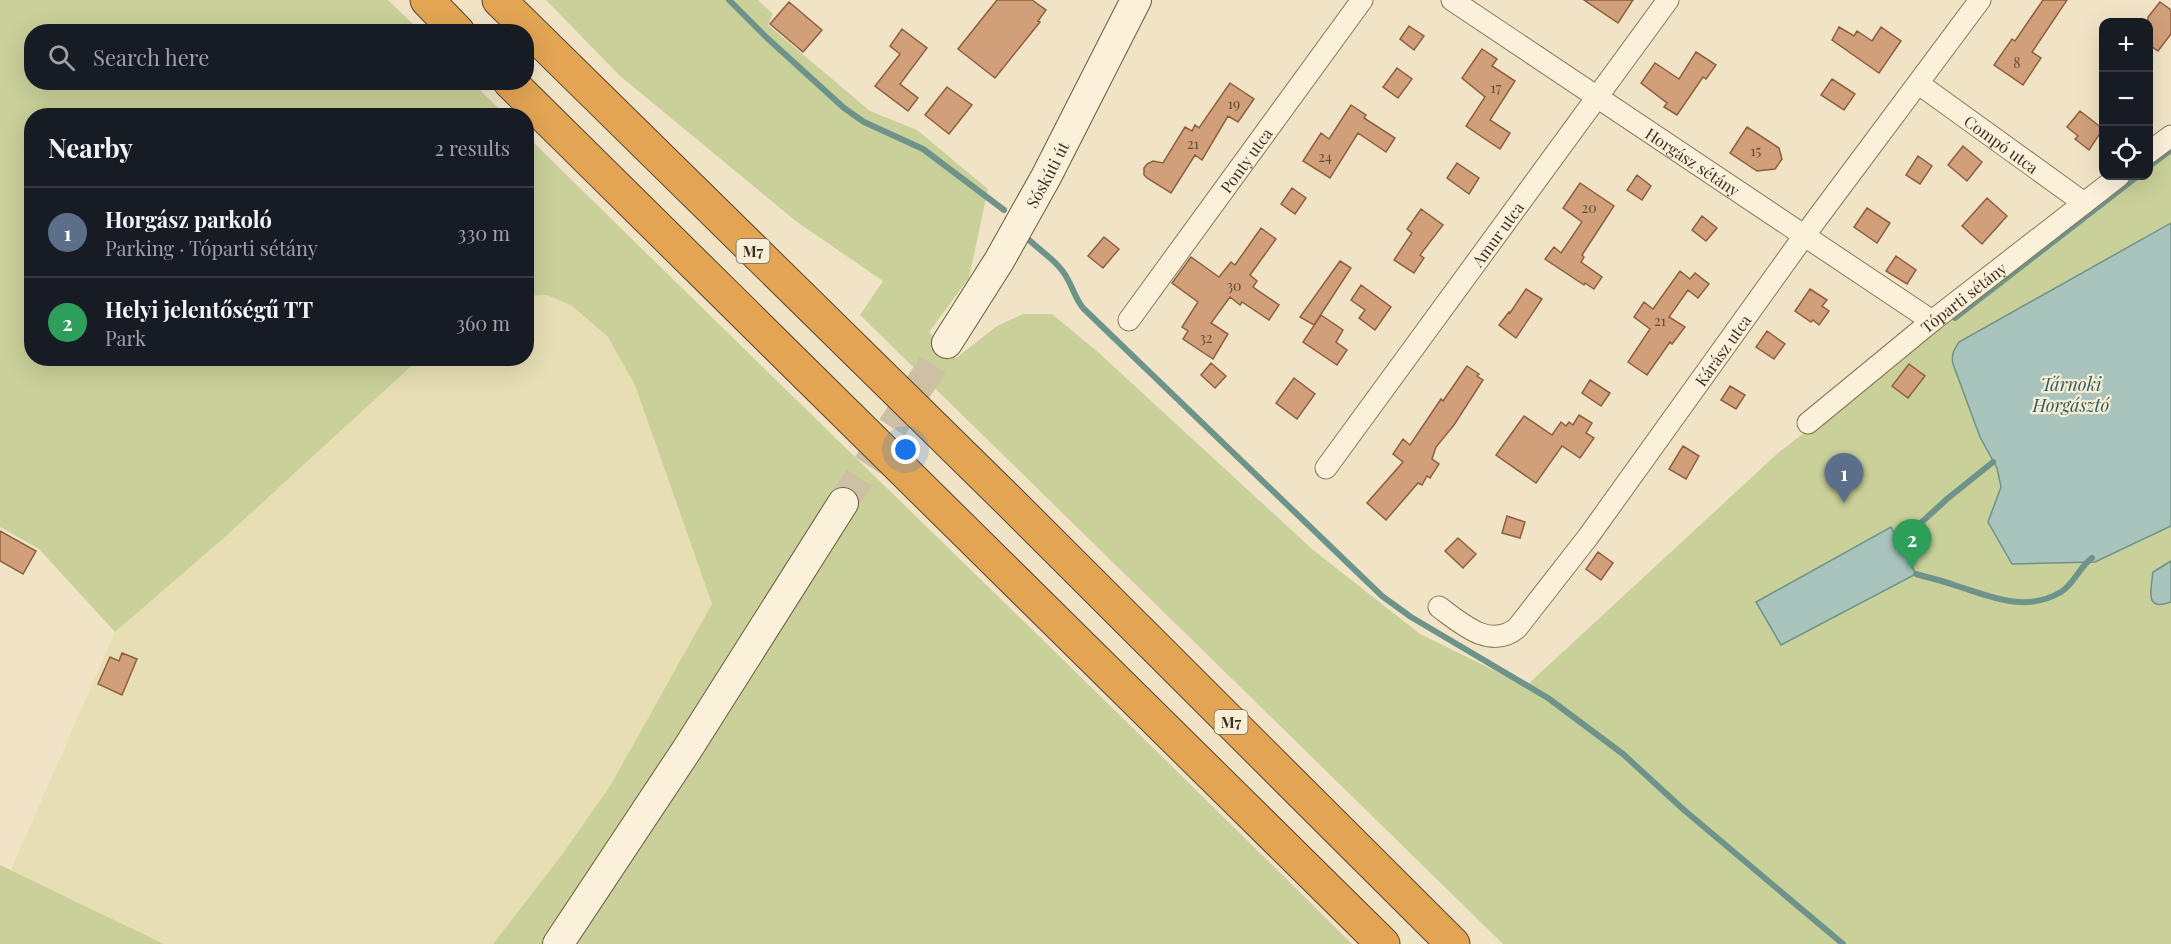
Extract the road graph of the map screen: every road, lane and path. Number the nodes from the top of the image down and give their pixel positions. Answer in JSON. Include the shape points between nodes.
{"nodes":[{"id":1,"x":427,"y":0,"type":"edge"},
{"id":2,"x":499,"y":0,"type":"edge"},
{"id":3,"x":1136,"y":0,"type":"edge"},
{"id":4,"x":1362,"y":0,"type":"edge"},
{"id":5,"x":1452,"y":0,"type":"edge"},
{"id":6,"x":1668,"y":0,"type":"edge"},
{"id":7,"x":1980,"y":0,"type":"edge"},
{"id":8,"x":451,"y":24,"type":"edge"},
{"id":9,"x":523,"y":24,"type":"edge"},
{"id":10,"x":534,"y":34,"type":"edge"},
{"id":11,"x":1919,"y":84,"type":"junction"},
{"id":12,"x":518,"y":90,"type":"edge"},
{"id":13,"x":1596,"y":96,"type":"junction"},
{"id":14,"x":2171,"y":136,"type":"edge"},
{"id":15,"x":2153,"y":149,"type":"edge"},
{"id":16,"x":2114,"y":180,"type":"edge"},
{"id":17,"x":2084,"y":202,"type":"junction"},
{"id":18,"x":1804,"y":236,"type":"junction"},
{"id":19,"x":1129,"y":320,"type":"dead end"},
{"id":20,"x":1932,"y":321,"type":"junction"},
{"id":21,"x":947,"y":343,"type":"tunnel mouth"},
{"id":22,"x":1808,"y":423,"type":"dead end"},
{"id":23,"x":1326,"y":468,"type":"dead end"},
{"id":24,"x":843,"y":503,"type":"tunnel mouth"},
{"id":25,"x":1439,"y":607,"type":"dead end"},
{"id":26,"x":558,"y":944,"type":"edge"},
{"id":27,"x":1383,"y":944,"type":"edge"},
{"id":28,"x":1453,"y":944,"type":"edge"}],
"edges":[{"from":1,"to":8,"type":"highway"},
{"from":2,"to":9,"type":"highway","number":"M7"},
{"from":3,"to":21,"type":"main road","name":"Sóskúti út","via":[[1046,177]]},
{"from":4,"to":19,"type":"street","name":"Ponty utca"},
{"from":5,"to":13,"type":"street","name":"Horgász sétány"},
{"from":6,"to":13,"type":"street","name":"Amur utca"},
{"from":7,"to":11,"type":"street","name":"Kárász utca"},
{"from":10,"to":28,"type":"highway","number":"M7"},
{"from":11,"to":17,"type":"street","name":"Compó utca"},
{"from":11,"to":18,"type":"street","name":"Kárász utca"},
{"from":12,"to":27,"type":"highway"},
{"from":13,"to":18,"type":"street","name":"Horgász sétány"},
{"from":13,"to":23,"type":"street","name":"Amur utca"},
{"from":14,"to":15,"type":"street"},
{"from":16,"to":17,"type":"street","name":"Tóparti sétány"},
{"from":17,"to":20,"type":"street","name":"Tóparti sétány"},
{"from":18,"to":20,"type":"street","name":"Horgász sétány"},
{"from":18,"to":25,"type":"street","name":"Kárász utca","via":[[1588,537],[1517,628],[1499,638],[1490,636],[1459,622]]},
{"from":20,"to":22,"type":"street","name":"Tóparti sétány"},
{"from":24,"to":26,"type":"main road"}]}
